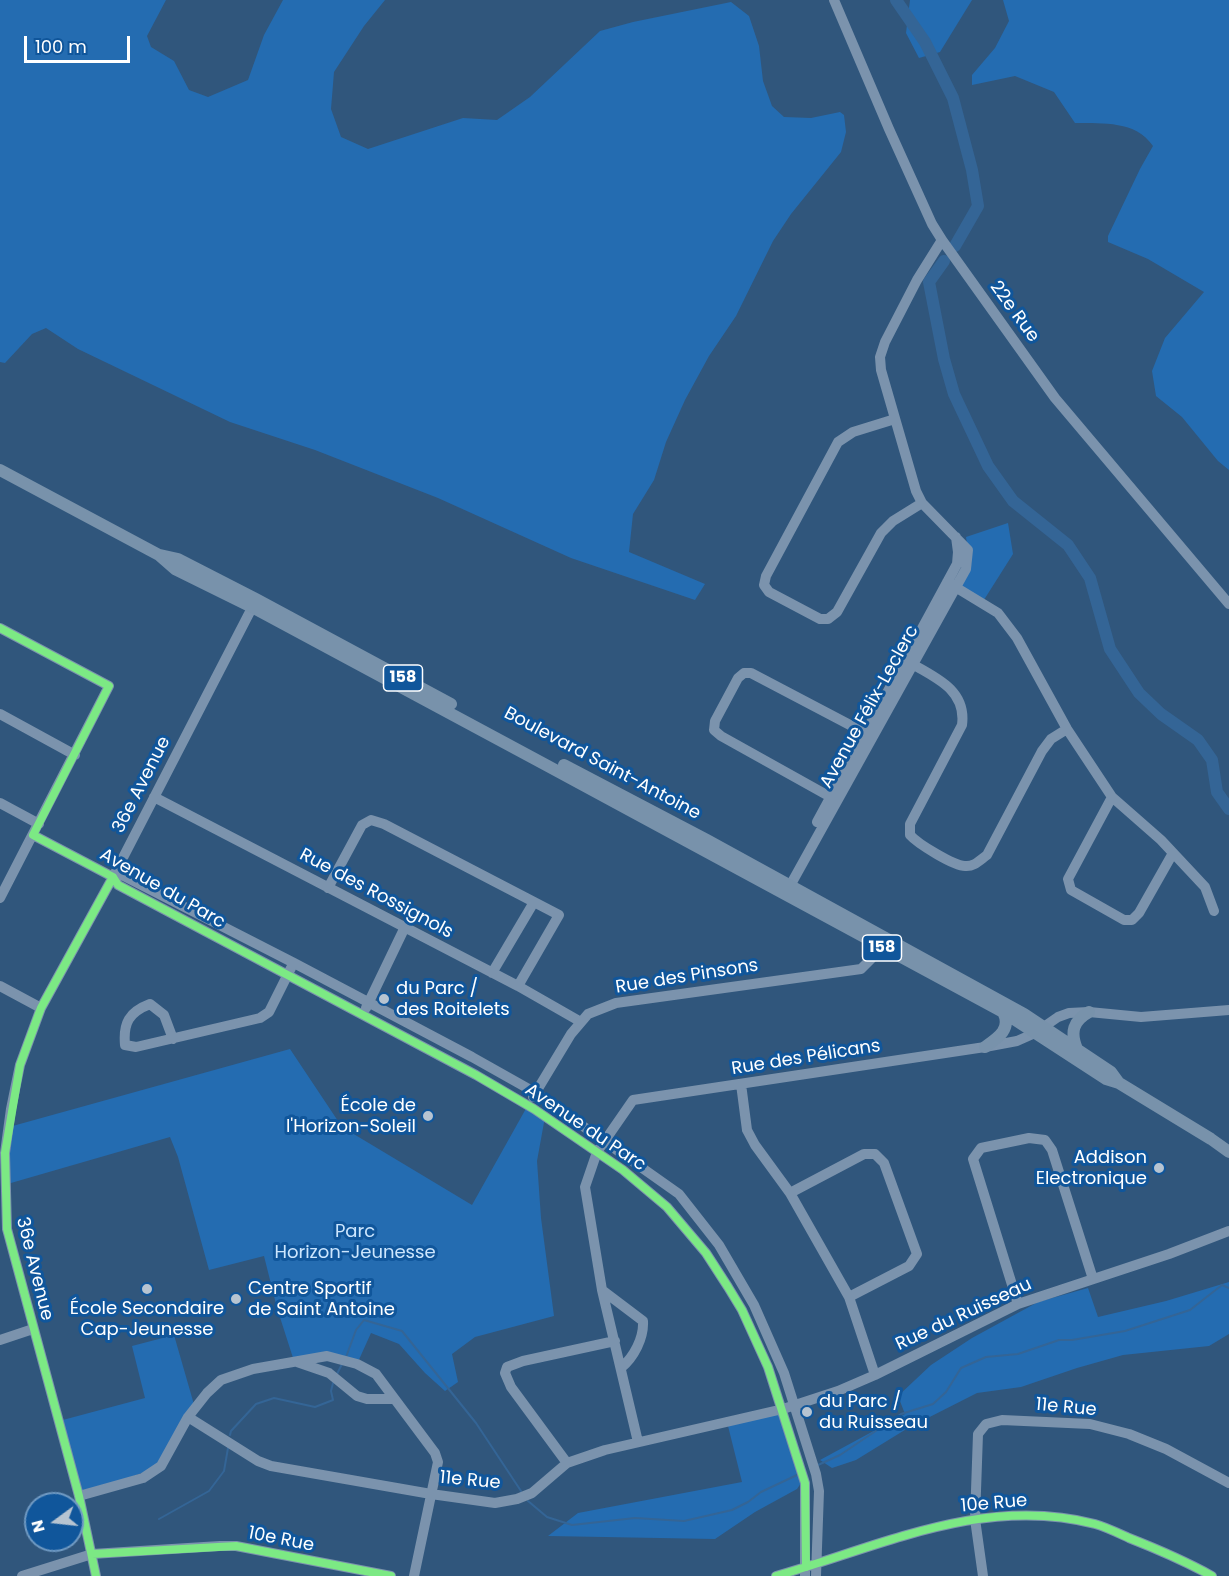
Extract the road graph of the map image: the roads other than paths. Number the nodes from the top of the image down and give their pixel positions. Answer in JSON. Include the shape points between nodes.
{"nodes":[{"id":1,"x":834,"y":0,"type":"edge"},
{"id":2,"x":942,"y":240,"type":"junction"},
{"id":3,"x":895,"y":419,"type":"junction"},
{"id":4,"x":0,"y":470,"type":"edge"},
{"id":5,"x":922,"y":503,"type":"junction"},
{"id":6,"x":952,"y":584,"type":"junction"},
{"id":7,"x":254,"y":603,"type":"junction"},
{"id":8,"x":1229,"y":604,"type":"edge"},
{"id":9,"x":0,"y":628,"type":"edge"},
{"id":10,"x":909,"y":662,"type":"junction"},
{"id":11,"x":0,"y":714,"type":"edge"},
{"id":12,"x":1067,"y":729,"type":"junction"},
{"id":13,"x":869,"y":734,"type":"junction"},
{"id":14,"x":75,"y":755,"type":"junction"},
{"id":15,"x":154,"y":797,"type":"junction"},
{"id":16,"x":1112,"y":797,"type":"junction"},
{"id":17,"x":834,"y":799,"type":"junction"},
{"id":18,"x":0,"y":803,"type":"edge"},
{"id":19,"x":39,"y":824,"type":"junction"},
{"id":20,"x":33,"y":835,"type":"junction"},
{"id":21,"x":1173,"y":853,"type":"junction"},
{"id":22,"x":113,"y":877,"type":"junction"},
{"id":23,"x":328,"y":888,"type":"junction"},
{"id":24,"x":786,"y":889,"type":"junction"},
{"id":25,"x":1,"y":894,"type":"edge"},
{"id":26,"x":534,"y":902,"type":"junction"},
{"id":27,"x":1214,"y":911,"type":"dead end"},
{"id":28,"x":405,"y":927,"type":"junction"},
{"id":29,"x":881,"y":941,"type":"junction"},
{"id":30,"x":294,"y":963,"type":"junction"},
{"id":31,"x":492,"y":973,"type":"junction"},
{"id":32,"x":288,"y":975,"type":"junction"},
{"id":33,"x":0,"y":986,"type":"edge"},
{"id":34,"x":518,"y":986,"type":"junction"},
{"id":35,"x":369,"y":1002,"type":"junction"},
{"id":36,"x":41,"y":1008,"type":"junction"},
{"id":37,"x":1229,"y":1010,"type":"edge"},
{"id":38,"x":1003,"y":1012,"type":"junction"},
{"id":39,"x":1089,"y":1012,"type":"junction"},
{"id":40,"x":362,"y":1014,"type":"junction"},
{"id":41,"x":581,"y":1022,"type":"junction"},
{"id":42,"x":1040,"y":1030,"type":"junction"},
{"id":43,"x":173,"y":1039,"type":"junction"},
{"id":44,"x":985,"y":1047,"type":"junction"},
{"id":45,"x":1077,"y":1049,"type":"junction"},
{"id":46,"x":472,"y":1057,"type":"junction"},
{"id":47,"x":464,"y":1069,"type":"junction"},
{"id":48,"x":1119,"y":1083,"type":"junction"},
{"id":49,"x":741,"y":1084,"type":"junction"},
{"id":50,"x":536,"y":1093,"type":"junction"},
{"id":51,"x":528,"y":1105,"type":"junction"},
{"id":52,"x":3,"y":1142,"type":"edge"},
{"id":53,"x":604,"y":1142,"type":"junction"},
{"id":54,"x":597,"y":1152,"type":"junction"},
{"id":55,"x":1229,"y":1152,"type":"edge"},
{"id":56,"x":790,"y":1193,"type":"junction"},
{"id":57,"x":3,"y":1220,"type":"edge"},
{"id":58,"x":1229,"y":1231,"type":"edge"},
{"id":59,"x":1093,"y":1280,"type":"junction"},
{"id":60,"x":602,"y":1290,"type":"junction"},
{"id":61,"x":849,"y":1297,"type":"junction"},
{"id":62,"x":1018,"y":1304,"type":"junction"},
{"id":63,"x":33,"y":1329,"type":"junction"},
{"id":64,"x":0,"y":1340,"type":"edge"},
{"id":65,"x":615,"y":1341,"type":"junction"},
{"id":66,"x":294,"y":1361,"type":"junction"},
{"id":67,"x":621,"y":1368,"type":"junction"},
{"id":68,"x":875,"y":1375,"type":"junction"},
{"id":69,"x":393,"y":1399,"type":"junction"},
{"id":70,"x":795,"y":1406,"type":"junction"},
{"id":71,"x":783,"y":1409,"type":"junction"},
{"id":72,"x":188,"y":1417,"type":"junction"},
{"id":73,"x":638,"y":1442,"type":"junction"},
{"id":74,"x":567,"y":1463,"type":"junction"},
{"id":75,"x":1229,"y":1483,"type":"edge"},
{"id":76,"x":78,"y":1492,"type":"edge"},
{"id":77,"x":431,"y":1494,"type":"junction"},
{"id":78,"x":84,"y":1495,"type":"edge"},
{"id":79,"x":84,"y":1518,"type":"edge"},
{"id":80,"x":975,"y":1519,"type":"junction"},
{"id":81,"x":92,"y":1554,"type":"junction"},
{"id":82,"x":809,"y":1569,"type":"edge"},
{"id":83,"x":46,"y":1573,"type":"edge"},
{"id":84,"x":22,"y":1576,"type":"edge"},
{"id":85,"x":96,"y":1576,"type":"edge"},
{"id":86,"x":391,"y":1576,"type":"edge"},
{"id":87,"x":414,"y":1576,"type":"edge"},
{"id":88,"x":776,"y":1576,"type":"edge"},
{"id":89,"x":816,"y":1576,"type":"edge"},
{"id":90,"x":983,"y":1576,"type":"edge"},
{"id":91,"x":1212,"y":1576,"type":"edge"}],
"edges":[{"from":1,"to":2,"type":"street","name":"22e Rue"},
{"from":2,"to":3,"type":"street","name":"Avenue Félix-Leclerc","via":[[917,280],[880,357]]},
{"from":2,"to":8,"type":"street","name":"22e Rue","via":[[1055,398]]},
{"from":3,"to":5,"type":"street","name":"Avenue Félix-Leclerc"},
{"from":3,"to":5,"type":"street","via":[[853,432],[838,442],[764,585],[769,592],[820,619],[828,619],[837,612],[881,533],[892,521]]},
{"from":4,"to":7,"type":"main road","name":"Boulevard Saint-Antoine","number":"158","via":[[159,555],[178,559]]},
{"from":5,"to":6,"type":"street","name":"Avenue Félix-Leclerc","via":[[968,550],[966,569]]},
{"from":6,"to":10,"type":"street","name":"Avenue Félix-Leclerc"},
{"from":6,"to":12,"type":"street","via":[[998,613],[1017,638]]},
{"from":7,"to":15,"type":"street","name":"36e Avenue"},
{"from":7,"to":24,"type":"main road","name":"Boulevard Saint-Antoine","number":"158"},
{"from":9,"to":14,"type":"street","via":[[109,686]]},
{"from":10,"to":12,"type":"street","via":[[944,682],[964,712],[962,725],[910,824],[910,835],[919,845],[964,867],[987,855],[1042,751],[1051,739]]},
{"from":10,"to":13,"type":"street","name":"Avenue Félix-Leclerc"},
{"from":11,"to":14,"type":"street"},
{"from":12,"to":16,"type":"street"},
{"from":13,"to":17,"type":"street","name":"Avenue Félix-Leclerc"},
{"from":13,"to":17,"type":"street","via":[[752,673],[738,678],[719,712],[714,730],[721,736]]},
{"from":14,"to":19,"type":"street"},
{"from":15,"to":22,"type":"street","name":"36e Avenue"},
{"from":15,"to":23,"type":"street","name":"Rue des Rossignols"},
{"from":16,"to":21,"type":"street"},
{"from":16,"to":21,"type":"street","via":[[1068,879],[1071,891],[1124,920],[1132,920]]},
{"from":17,"to":24,"type":"street","name":"Avenue Félix-Leclerc"},
{"from":18,"to":19,"type":"street"},
{"from":19,"to":20,"type":"street"},
{"from":20,"to":22,"type":"street","name":"Avenue du Parc"},
{"from":20,"to":25,"type":"street"},
{"from":21,"to":27,"type":"street","via":[[1205,888]]},
{"from":22,"to":30,"type":"street","name":"Avenue du Parc","via":[[122,875]]},
{"from":22,"to":32,"type":"street","name":"Avenue du Parc","via":[[118,885]]},
{"from":22,"to":36,"type":"street","name":"36e Avenue"},
{"from":23,"to":26,"type":"street","via":[[362,825],[371,820]]},
{"from":23,"to":28,"type":"street","name":"Rue des Rossignols"},
{"from":24,"to":29,"type":"main road","name":"Boulevard Saint-Antoine","number":"158"},
{"from":26,"to":31,"type":"street"},
{"from":26,"to":34,"type":"street","via":[[559,915]]},
{"from":28,"to":31,"type":"street","name":"Rue des Rossignols"},
{"from":28,"to":35,"type":"street"},
{"from":29,"to":38,"type":"main road","name":"Boulevard Saint-Antoine","number":"158"},
{"from":29,"to":41,"type":"street","name":"Rue des Pinsons","via":[[872,959],[861,969],[616,1003],[588,1014]]},
{"from":29,"to":42,"type":"main road","name":"Boulevard Saint-Antoine","number":"158","via":[[1024,1014]]},
{"from":30,"to":32,"type":"street"},
{"from":30,"to":35,"type":"street","name":"Avenue du Parc"},
{"from":31,"to":34,"type":"street","name":"Rue des Rossignols"},
{"from":32,"to":40,"type":"street","name":"Avenue du Parc"},
{"from":32,"to":43,"type":"street","via":[[269,1012],[260,1018]]},
{"from":33,"to":36,"type":"street"},
{"from":34,"to":41,"type":"street","name":"Rue des Rossignols"},
{"from":35,"to":40,"type":"street"},
{"from":35,"to":46,"type":"street","name":"Avenue du Parc"},
{"from":36,"to":52,"type":"street","name":"36e Avenue","via":[[20,1065]]},
{"from":37,"to":39,"type":"street","via":[[1141,1017]]},
{"from":38,"to":42,"type":"main road","number":"158"},
{"from":38,"to":44,"type":"main road","via":[[1006,1028]]},
{"from":39,"to":42,"type":"street","via":[[1069,1013]]},
{"from":39,"to":45,"type":"main road","via":[[1074,1026],[1072,1038]]},
{"from":40,"to":47,"type":"street","name":"Avenue du Parc"},
{"from":41,"to":50,"type":"street","name":"Rue des Pinsons"},
{"from":42,"to":44,"type":"street","name":"Rue des Pélicans","via":[[1017,1041]]},
{"from":42,"to":45,"type":"main road","number":"158"},
{"from":42,"to":48,"type":"main road","number":"158","via":[[1106,1079]]},
{"from":43,"to":43,"type":"street","via":[[136,1047],[125,1045],[124,1035],[136,1009],[150,1005],[164,1015]]},
{"from":44,"to":49,"type":"street","name":"Rue des Pélicans"},
{"from":45,"to":48,"type":"main road","number":"158","via":[[1111,1072]]},
{"from":46,"to":47,"type":"street"},
{"from":46,"to":50,"type":"street","name":"Avenue du Parc"},
{"from":47,"to":51,"type":"street","name":"Avenue du Parc"},
{"from":48,"to":55,"type":"main road","number":"158"},
{"from":49,"to":53,"type":"street","name":"Rue des Pélicans","via":[[633,1100]]},
{"from":49,"to":56,"type":"street","via":[[747,1130]]},
{"from":50,"to":51,"type":"street","name":"Rue des Pinsons"},
{"from":50,"to":53,"type":"street","name":"Avenue du Parc"},
{"from":51,"to":54,"type":"street","name":"Avenue du Parc"},
{"from":52,"to":57,"type":"street","name":"36e Avenue"},
{"from":53,"to":54,"type":"street","name":"Rue des Pélicans"},
{"from":53,"to":70,"type":"street","name":"Avenue du Parc","via":[[679,1194],[719,1245],[765,1329]]},
{"from":54,"to":60,"type":"street","name":"Rue des Pélicans","via":[[585,1187]]},
{"from":54,"to":71,"type":"street","name":"Avenue du Parc","via":[[667,1206],[706,1253],[747,1321]]},
{"from":56,"to":61,"type":"street"},
{"from":56,"to":61,"type":"street","via":[[864,1154],[875,1154],[884,1163],[917,1254],[909,1266]]},
{"from":57,"to":63,"type":"street","name":"36e Avenue"},
{"from":58,"to":59,"type":"street","name":"Rue du Ruisseau"},
{"from":59,"to":62,"type":"street","name":"Rue du Ruisseau"},
{"from":59,"to":62,"type":"street","via":[[1052,1150],[1045,1140],[1029,1138],[981,1148],[973,1159]]},
{"from":60,"to":65,"type":"street","name":"Rue des Pélicans"},
{"from":60,"to":67,"type":"street","via":[[643,1321],[644,1331],[630,1360]]},
{"from":61,"to":68,"type":"street"},
{"from":62,"to":68,"type":"street","name":"Rue du Ruisseau"},
{"from":63,"to":64,"type":"street"},
{"from":63,"to":76,"type":"street","name":"36e Avenue"},
{"from":65,"to":67,"type":"street","name":"Rue des Pélicans"},
{"from":65,"to":74,"type":"street","via":[[523,1360],[507,1367],[505,1373],[511,1387]]},
{"from":66,"to":69,"type":"street","via":[[329,1373],[357,1396]]},
{"from":66,"to":69,"type":"street","via":[[327,1356],[357,1364],[376,1374]]},
{"from":66,"to":72,"type":"street","via":[[221,1380]]},
{"from":67,"to":73,"type":"street","name":"Rue des Pélicans"},
{"from":68,"to":70,"type":"street","name":"Rue du Ruisseau"},
{"from":69,"to":77,"type":"street","via":[[435,1453],[438,1462]]},
{"from":70,"to":71,"type":"street","name":"Rue du Ruisseau"},
{"from":70,"to":82,"type":"street","name":"Avenue du Parc","via":[[819,1491]]},
{"from":71,"to":73,"type":"street","name":"11e Rue"},
{"from":71,"to":82,"type":"street","name":"Avenue du Parc","via":[[806,1483]]},
{"from":72,"to":77,"type":"street","name":"11e Rue","via":[[271,1466]]},
{"from":72,"to":78,"type":"street","via":[[161,1466],[143,1478]]},
{"from":73,"to":74,"type":"street","name":"11e Rue"},
{"from":74,"to":77,"type":"street","name":"11e Rue","via":[[532,1493],[518,1499],[495,1503]]},
{"from":75,"to":80,"type":"street","name":"11e Rue","via":[[1129,1434],[1090,1424],[1002,1420],[986,1424],[978,1434]]},
{"from":77,"to":87,"type":"street"},
{"from":79,"to":81,"type":"street","name":"36e Avenue"},
{"from":80,"to":82,"type":"street","name":"10e Rue","via":[[946,1524]]},
{"from":80,"to":90,"type":"street","name":"11e Rue"},
{"from":80,"to":91,"type":"street","name":"10e Rue","via":[[1014,1514],[1096,1524],[1177,1557]]},
{"from":81,"to":83,"type":"street","name":"10e Rue"},
{"from":81,"to":85,"type":"street","name":"36e Avenue"},
{"from":81,"to":86,"type":"street","name":"10e Rue","via":[[236,1546]]},
{"from":82,"to":88,"type":"street","name":"10e Rue"},
{"from":82,"to":89,"type":"street","name":"Avenue du Parc"},
{"from":83,"to":84,"type":"street","name":"10e Rue"}]}
